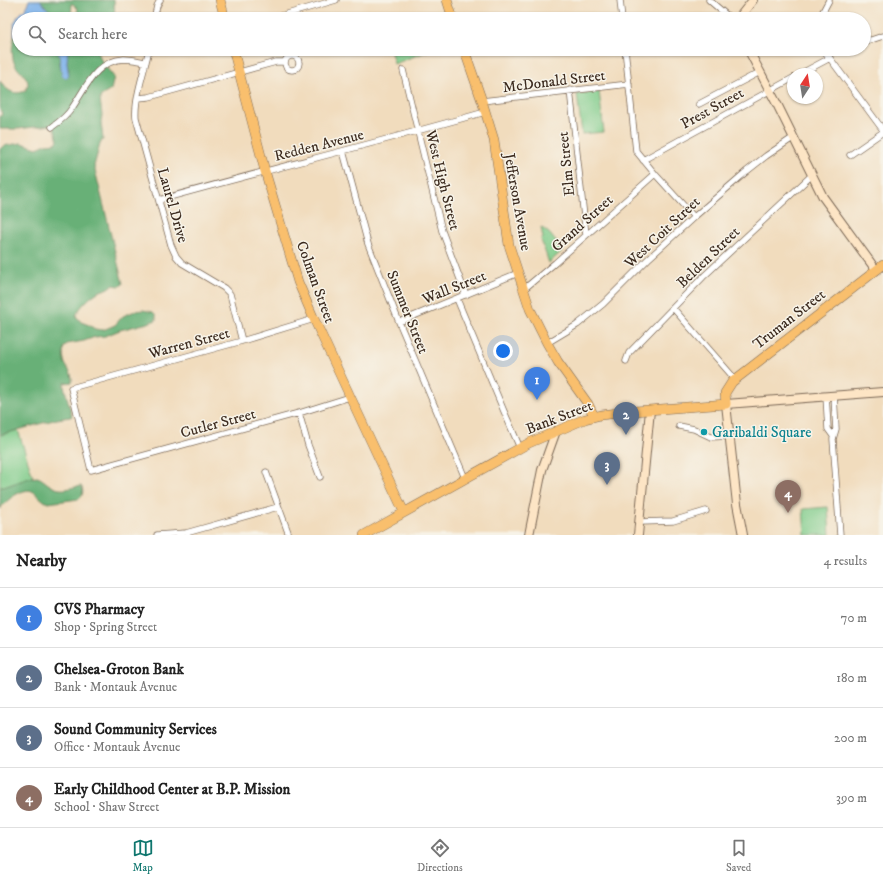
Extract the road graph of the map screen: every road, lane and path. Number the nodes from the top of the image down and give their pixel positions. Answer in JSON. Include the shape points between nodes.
{"nodes":[{"id":1,"x":160,"y":0,"type":"edge"},
{"id":2,"x":220,"y":0,"type":"edge"},
{"id":3,"x":336,"y":0,"type":"edge"},
{"id":4,"x":447,"y":0,"type":"edge"},
{"id":5,"x":620,"y":0,"type":"edge"},
{"id":6,"x":709,"y":0,"type":"edge"},
{"id":7,"x":753,"y":0,"type":"edge"},
{"id":8,"x":829,"y":0,"type":"edge"},
{"id":9,"x":156,"y":12,"type":"edge"},
{"id":10,"x":223,"y":12,"type":"edge"},
{"id":11,"x":294,"y":12,"type":"edge"},
{"id":12,"x":451,"y":12,"type":"edge"},
{"id":13,"x":621,"y":12,"type":"edge"},
{"id":14,"x":723,"y":12,"type":"edge"},
{"id":15,"x":744,"y":12,"type":"edge"},
{"id":16,"x":823,"y":12,"type":"edge"},
{"id":17,"x":883,"y":36,"type":"edge"},
{"id":18,"x":871,"y":40,"type":"edge"},
{"id":19,"x":147,"y":56,"type":"edge"},
{"id":20,"x":235,"y":56,"type":"edge"},
{"id":21,"x":466,"y":56,"type":"edge"},
{"id":22,"x":626,"y":56,"type":"edge"},
{"id":23,"x":752,"y":56,"type":"edge"},
{"id":24,"x":830,"y":58,"type":"joint"},
{"id":25,"x":146,"y":62,"type":"junction"},
{"id":26,"x":285,"y":62,"type":"dead end"},
{"id":27,"x":811,"y":68,"type":"edge"},
{"id":28,"x":403,"y":70,"type":"dead end"},
{"id":29,"x":760,"y":72,"type":"junction"},
{"id":30,"x":240,"y":73,"type":"junction"},
{"id":31,"x":787,"y":81,"type":"edge"},
{"id":32,"x":629,"y":84,"type":"junction"},
{"id":33,"x":570,"y":90,"type":"junction"},
{"id":34,"x":770,"y":90,"type":"junction"},
{"id":35,"x":138,"y":98,"type":"junction"},
{"id":36,"x":482,"y":101,"type":"junction"},
{"id":37,"x":699,"y":104,"type":"dead end"},
{"id":38,"x":485,"y":112,"type":"junction"},
{"id":39,"x":52,"y":127,"type":"dead end"},
{"id":40,"x":883,"y":131,"type":"edge"},
{"id":41,"x":418,"y":132,"type":"junction"},
{"id":42,"x":794,"y":137,"type":"junction"},
{"id":43,"x":343,"y":151,"type":"junction"},
{"id":44,"x":850,"y":155,"type":"dead end"},
{"id":45,"x":643,"y":160,"type":"junction"},
{"id":46,"x":265,"y":171,"type":"junction"},
{"id":47,"x":655,"y":174,"type":"junction"},
{"id":48,"x":812,"y":176,"type":"junction"},
{"id":49,"x":159,"y":200,"type":"junction"},
{"id":50,"x":694,"y":217,"type":"junction"},
{"id":51,"x":586,"y":235,"type":"junction"},
{"id":52,"x":880,"y":268,"type":"edge"},
{"id":53,"x":518,"y":273,"type":"junction"},
{"id":54,"x":524,"y":289,"type":"junction"},
{"id":55,"x":466,"y":295,"type":"junction"},
{"id":56,"x":457,"y":299,"type":"junction"},
{"id":57,"x":673,"y":308,"type":"junction"},
{"id":58,"x":314,"y":319,"type":"junction"},
{"id":59,"x":399,"y":322,"type":"junction"},
{"id":60,"x":242,"y":341,"type":"junction"},
{"id":61,"x":547,"y":343,"type":"junction"},
{"id":62,"x":626,"y":361,"type":"dead end"},
{"id":63,"x":735,"y":379,"type":"junction"},
{"id":64,"x":883,"y":392,"type":"edge"},
{"id":65,"x":830,"y":396,"type":"junction"},
{"id":66,"x":350,"y":398,"type":"junction"},
{"id":67,"x":726,"y":404,"type":"junction"},
{"id":68,"x":650,"y":410,"type":"junction"},
{"id":69,"x":299,"y":413,"type":"junction"},
{"id":70,"x":594,"y":416,"type":"junction"},
{"id":71,"x":679,"y":426,"type":"dead end"},
{"id":72,"x":556,"y":431,"type":"junction"},
{"id":73,"x":730,"y":436,"type":"junction"},
{"id":74,"x":520,"y":448,"type":"junction"},
{"id":75,"x":91,"y":470,"type":"joint"},
{"id":76,"x":266,"y":472,"type":"dead end"},
{"id":77,"x":320,"y":477,"type":"dead end"},
{"id":78,"x":465,"y":478,"type":"junction"},
{"id":79,"x":278,"y":507,"type":"junction"},
{"id":80,"x":706,"y":510,"type":"dead end"},
{"id":81,"x":404,"y":512,"type":"junction"},
{"id":82,"x":640,"y":522,"type":"junction"},
{"id":83,"x":370,"y":534,"type":"edge"},
{"id":84,"x":157,"y":535,"type":"edge"},
{"id":85,"x":289,"y":535,"type":"edge"},
{"id":86,"x":529,"y":535,"type":"edge"},
{"id":87,"x":638,"y":535,"type":"edge"},
{"id":88,"x":743,"y":535,"type":"edge"},
{"id":89,"x":840,"y":535,"type":"edge"}],
"edges":[{"from":1,"to":9,"type":"street"},
{"from":2,"to":10,"type":"main road"},
{"from":3,"to":11,"type":"street"},
{"from":4,"to":12,"type":"main road"},
{"from":5,"to":13,"type":"street"},
{"from":6,"to":14,"type":"street"},
{"from":7,"to":15,"type":"street"},
{"from":8,"to":16,"type":"street"},
{"from":17,"to":18,"type":"street"},
{"from":19,"to":25,"type":"street","name":"Laurel Drive"},
{"from":20,"to":30,"type":"main road","name":"Colman Street"},
{"from":21,"to":36,"type":"main road","name":"Jefferson Avenue"},
{"from":22,"to":32,"type":"street"},
{"from":23,"to":29,"type":"street"},
{"from":24,"to":27,"type":"street"},
{"from":24,"to":40,"type":"street"},
{"from":25,"to":35,"type":"street","name":"Laurel Drive"},
{"from":25,"to":39,"type":"street","via":[[122,60],[100,69],[72,108]]},
{"from":26,"to":30,"type":"street","via":[[276,62]]},
{"from":28,"to":41,"type":"street","name":"West High Street"},
{"from":29,"to":34,"type":"street"},
{"from":29,"to":37,"type":"street"},
{"from":30,"to":35,"type":"street","via":[[149,98]]},
{"from":30,"to":46,"type":"main road","name":"Colman Street"},
{"from":31,"to":34,"type":"street","name":"Prest Street"},
{"from":32,"to":33,"type":"street","name":"McDonald Street"},
{"from":32,"to":45,"type":"street","via":[[636,151]]},
{"from":33,"to":36,"type":"street","name":"McDonald Street"},
{"from":33,"to":51,"type":"street","name":"Elm Street"},
{"from":34,"to":42,"type":"street"},
{"from":34,"to":45,"type":"street","name":"Prest Street"},
{"from":35,"to":49,"type":"street","name":"Laurel Drive","via":[[136,118]]},
{"from":36,"to":38,"type":"main road","name":"Jefferson Avenue"},
{"from":38,"to":41,"type":"street","name":"Redden Avenue"},
{"from":38,"to":53,"type":"main road","name":"Jefferson Avenue","via":[[494,140],[509,245]]},
{"from":40,"to":44,"type":"street"},
{"from":41,"to":43,"type":"street","name":"Redden Avenue"},
{"from":41,"to":55,"type":"street","name":"West High Street","via":[[442,231]]},
{"from":42,"to":48,"type":"street"},
{"from":42,"to":50,"type":"street","name":"West Coit Street","via":[[754,166]]},
{"from":43,"to":46,"type":"street","name":"Redden Avenue"},
{"from":43,"to":59,"type":"street","name":"Summer Street","via":[[368,244]]},
{"from":45,"to":47,"type":"street"},
{"from":46,"to":49,"type":"street","name":"Redden Avenue"},
{"from":46,"to":58,"type":"main road","name":"Colman Street","via":[[298,282]]},
{"from":47,"to":50,"type":"street"},
{"from":47,"to":51,"type":"street","name":"Grand Street"},
{"from":48,"to":52,"type":"street","via":[[827,204]]},
{"from":48,"to":57,"type":"street","name":"Belden Street","via":[[732,249]]},
{"from":49,"to":60,"type":"street","name":"Laurel Drive","via":[[175,254],[187,266],[230,294]]},
{"from":50,"to":61,"type":"street","name":"West Coit Street","via":[[603,304]]},
{"from":51,"to":54,"type":"street","name":"Grand Street"},
{"from":52,"to":63,"type":"main road","name":"Truman Street"},
{"from":53,"to":54,"type":"main road","name":"Jefferson Avenue"},
{"from":53,"to":55,"type":"street","name":"Wall Street"},
{"from":54,"to":61,"type":"main road","name":"Jefferson Avenue","via":[[530,309]]},
{"from":55,"to":56,"type":"street","name":"Wall Street"},
{"from":56,"to":59,"type":"street","name":"Wall Street"},
{"from":56,"to":74,"type":"street"},
{"from":57,"to":62,"type":"street","name":"Belden Street","via":[[629,353]]},
{"from":57,"to":63,"type":"street"},
{"from":58,"to":60,"type":"street","name":"Warren Street"},
{"from":58,"to":66,"type":"main road","name":"Colman Street"},
{"from":59,"to":78,"type":"street","name":"Summer Street"},
{"from":60,"to":75,"type":"street","name":"Warren Street","via":[[71,388]]},
{"from":61,"to":70,"type":"main road","name":"Jefferson Avenue"},
{"from":63,"to":67,"type":"main road","name":"Truman Street","via":[[727,389]]},
{"from":64,"to":65,"type":"street","name":"Bank Street"},
{"from":65,"to":67,"type":"street","name":"Bank Street"},
{"from":65,"to":89,"type":"street","via":[[828,429],[833,436]]},
{"from":66,"to":69,"type":"street","name":"Cutler Street"},
{"from":66,"to":81,"type":"main road","name":"Colman Street"},
{"from":67,"to":68,"type":"main road","name":"Bank Street"},
{"from":67,"to":73,"type":"street"},
{"from":68,"to":70,"type":"main road","name":"Bank Street"},
{"from":68,"to":82,"type":"street"},
{"from":69,"to":75,"type":"street","name":"Cutler Street"},
{"from":69,"to":77,"type":"street"},
{"from":70,"to":72,"type":"main road","name":"Bank Street"},
{"from":71,"to":73,"type":"street","via":[[694,429],[711,437]]},
{"from":72,"to":74,"type":"main road","name":"Bank Street"},
{"from":72,"to":86,"type":"street","via":[[542,470]]},
{"from":73,"to":88,"type":"street"},
{"from":74,"to":78,"type":"main road","name":"Bank Street"},
{"from":76,"to":79,"type":"street"},
{"from":78,"to":81,"type":"main road","name":"Bank Street"},
{"from":79,"to":84,"type":"street","via":[[186,533]]},
{"from":79,"to":85,"type":"street"},
{"from":80,"to":82,"type":"street","via":[[673,521]]},
{"from":81,"to":83,"type":"main road","name":"Bank Street"},
{"from":82,"to":87,"type":"street"}]}
